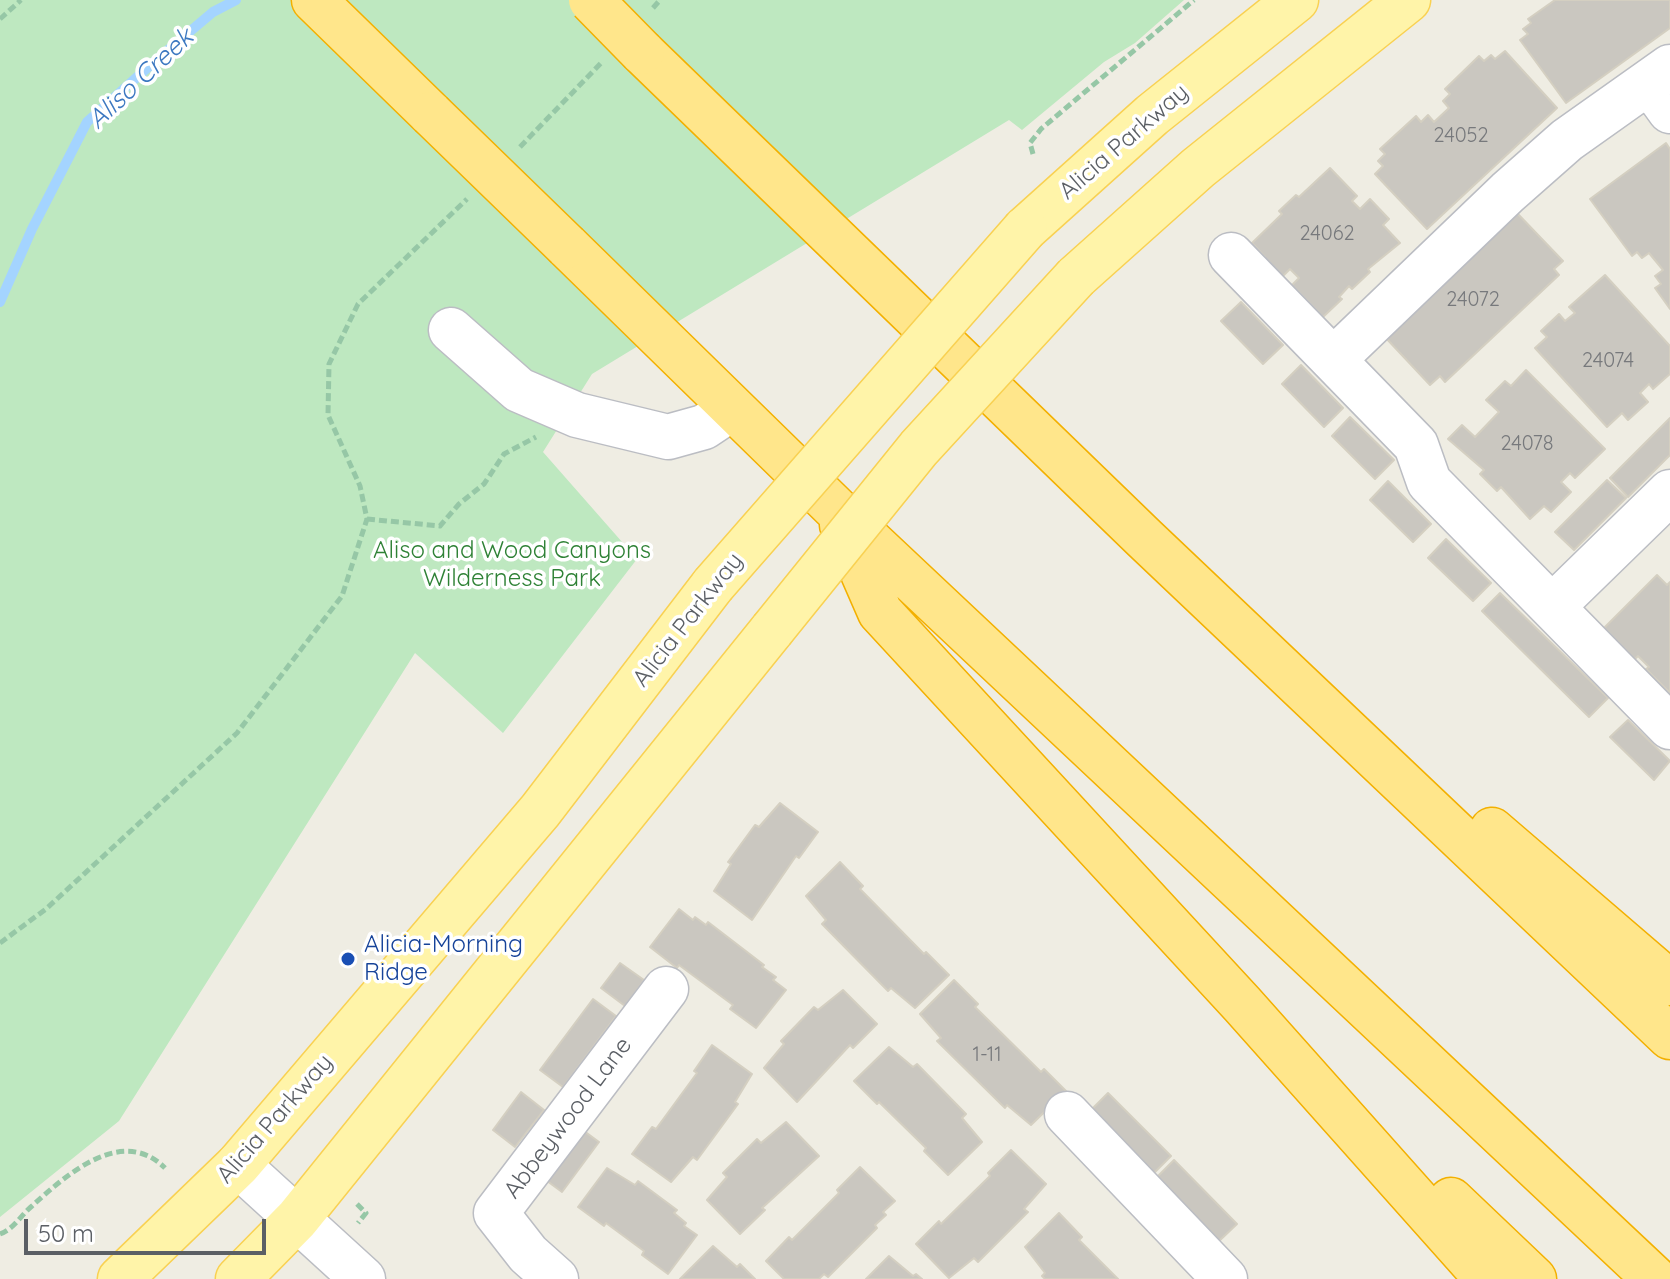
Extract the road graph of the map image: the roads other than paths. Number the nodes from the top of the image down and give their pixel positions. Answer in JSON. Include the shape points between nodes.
{"nodes":[{"id":1,"x":314,"y":0,"type":"edge"},
{"id":2,"x":591,"y":0,"type":"edge"},
{"id":3,"x":1296,"y":0,"type":"edge"},
{"id":4,"x":1408,"y":0,"type":"edge"},
{"id":5,"x":1663,"y":87,"type":"edge"},
{"id":6,"x":1231,"y":255,"type":"dead end"},
{"id":7,"x":451,"y":330,"type":"dead end"},
{"id":8,"x":1334,"y":359,"type":"junction"},
{"id":9,"x":731,"y":409,"type":"junction"},
{"id":10,"x":1670,"y":492,"type":"edge"},
{"id":11,"x":835,"y":508,"type":"junction"},
{"id":12,"x":1144,"y":538,"type":"junction"},
{"id":13,"x":1552,"y":607,"type":"junction"},
{"id":14,"x":1670,"y":727,"type":"edge"},
{"id":15,"x":1670,"y":983,"type":"edge"},
{"id":16,"x":666,"y":989,"type":"dead end"},
{"id":17,"x":1242,"y":1004,"type":"junction"},
{"id":18,"x":1670,"y":1037,"type":"edge"},
{"id":19,"x":1067,"y":1114,"type":"dead end"},
{"id":20,"x":238,"y":1165,"type":"junction"},
{"id":21,"x":297,"y":1219,"type":"junction"},
{"id":22,"x":120,"y":1279,"type":"edge"},
{"id":23,"x":238,"y":1279,"type":"edge"},
{"id":24,"x":363,"y":1279,"type":"edge"},
{"id":25,"x":556,"y":1279,"type":"edge"},
{"id":26,"x":1225,"y":1279,"type":"edge"},
{"id":27,"x":1487,"y":1279,"type":"edge"},
{"id":28,"x":1534,"y":1279,"type":"edge"},
{"id":29,"x":1655,"y":1279,"type":"edge"}],
"edges":[{"from":1,"to":9,"type":"highway","bridge":true},
{"from":2,"to":12,"type":"highway","bridge":true},
{"from":3,"to":20,"type":"main road","name":"Alicia Parkway","bridge":true,"via":[[1152,115],[1025,229],[713,585],[540,811]]},
{"from":4,"to":21,"type":"main road","bridge":true,"via":[[1198,168],[1076,277],[919,448]]},
{"from":5,"to":8,"type":"street","via":[[1567,140]]},
{"from":6,"to":8,"type":"street"},
{"from":7,"to":9,"type":"street","via":[[519,390],[577,415],[668,437],[704,427]]},
{"from":8,"to":13,"type":"street","via":[[1416,445],[1429,482]]},
{"from":9,"to":11,"type":"highway"},
{"from":10,"to":13,"type":"street"},
{"from":11,"to":17,"type":"highway","via":[[880,612]]},
{"from":11,"to":29,"type":"highway"},
{"from":12,"to":15,"type":"highway"},
{"from":12,"to":18,"type":"highway"},
{"from":13,"to":14,"type":"street"},
{"from":16,"to":25,"type":"street","name":"Abbeywood Lane","via":[[496,1213]]},
{"from":17,"to":27,"type":"highway"},
{"from":17,"to":28,"type":"highway"},
{"from":19,"to":26,"type":"street"},
{"from":20,"to":21,"type":"street"},
{"from":20,"to":22,"type":"main road","name":"Alicia Parkway"},
{"from":21,"to":23,"type":"main road"},
{"from":21,"to":24,"type":"street"}]}
